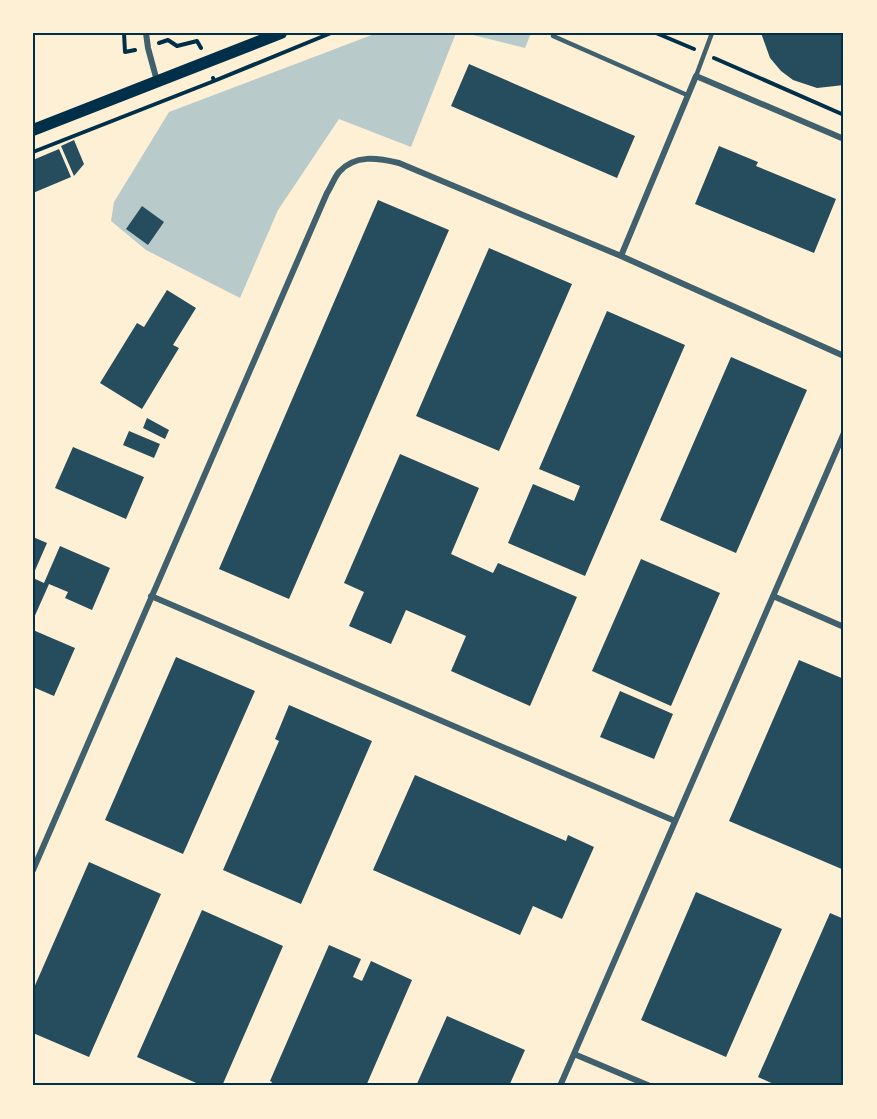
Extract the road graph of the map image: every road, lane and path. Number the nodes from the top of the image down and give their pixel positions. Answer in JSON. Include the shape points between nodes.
{"nodes":[{"id":1,"x":146,"y":33,"type":"edge"},
{"id":2,"x":281,"y":33,"type":"edge"},
{"id":3,"x":331,"y":33,"type":"edge"},
{"id":4,"x":554,"y":33,"type":"edge"},
{"id":5,"x":656,"y":33,"type":"edge"},
{"id":6,"x":712,"y":33,"type":"edge"},
{"id":7,"x":704,"y":54,"type":"junction"},
{"id":8,"x":696,"y":76,"type":"junction"},
{"id":9,"x":157,"y":81,"type":"junction"},
{"id":10,"x":687,"y":96,"type":"junction"},
{"id":11,"x":844,"y":115,"type":"edge"},
{"id":12,"x":33,"y":130,"type":"edge"},
{"id":13,"x":844,"y":139,"type":"edge"},
{"id":14,"x":33,"y":152,"type":"edge"},
{"id":15,"x":621,"y":256,"type":"junction"},
{"id":16,"x":844,"y":356,"type":"edge"},
{"id":17,"x":844,"y":433,"type":"edge"},
{"id":18,"x":151,"y":596,"type":"junction"},
{"id":19,"x":773,"y":596,"type":"junction"},
{"id":20,"x":844,"y":627,"type":"edge"},
{"id":21,"x":675,"y":821,"type":"junction"},
{"id":22,"x":33,"y":870,"type":"edge"},
{"id":23,"x":574,"y":1054,"type":"junction"},
{"id":24,"x":560,"y":1086,"type":"edge"},
{"id":25,"x":650,"y":1086,"type":"edge"}],
"edges":[{"from":1,"to":9,"type":"street"},
{"from":2,"to":9,"type":"main road"},
{"from":3,"to":14,"type":"path"},
{"from":4,"to":10,"type":"lane"},
{"from":5,"to":7,"type":"path"},
{"from":6,"to":7,"type":"lane"},
{"from":7,"to":8,"type":"lane"},
{"from":7,"to":11,"type":"path"},
{"from":8,"to":10,"type":"street"},
{"from":8,"to":13,"type":"street"},
{"from":9,"to":12,"type":"main road"},
{"from":10,"to":15,"type":"street"},
{"from":15,"to":16,"type":"street"},
{"from":15,"to":18,"type":"street","via":[[399,163],[359,159],[340,171]]},
{"from":17,"to":19,"type":"street"},
{"from":18,"to":21,"type":"street"},
{"from":18,"to":22,"type":"street"},
{"from":19,"to":20,"type":"street"},
{"from":19,"to":21,"type":"street"},
{"from":21,"to":23,"type":"street"},
{"from":23,"to":24,"type":"street"},
{"from":23,"to":25,"type":"street"}]}
